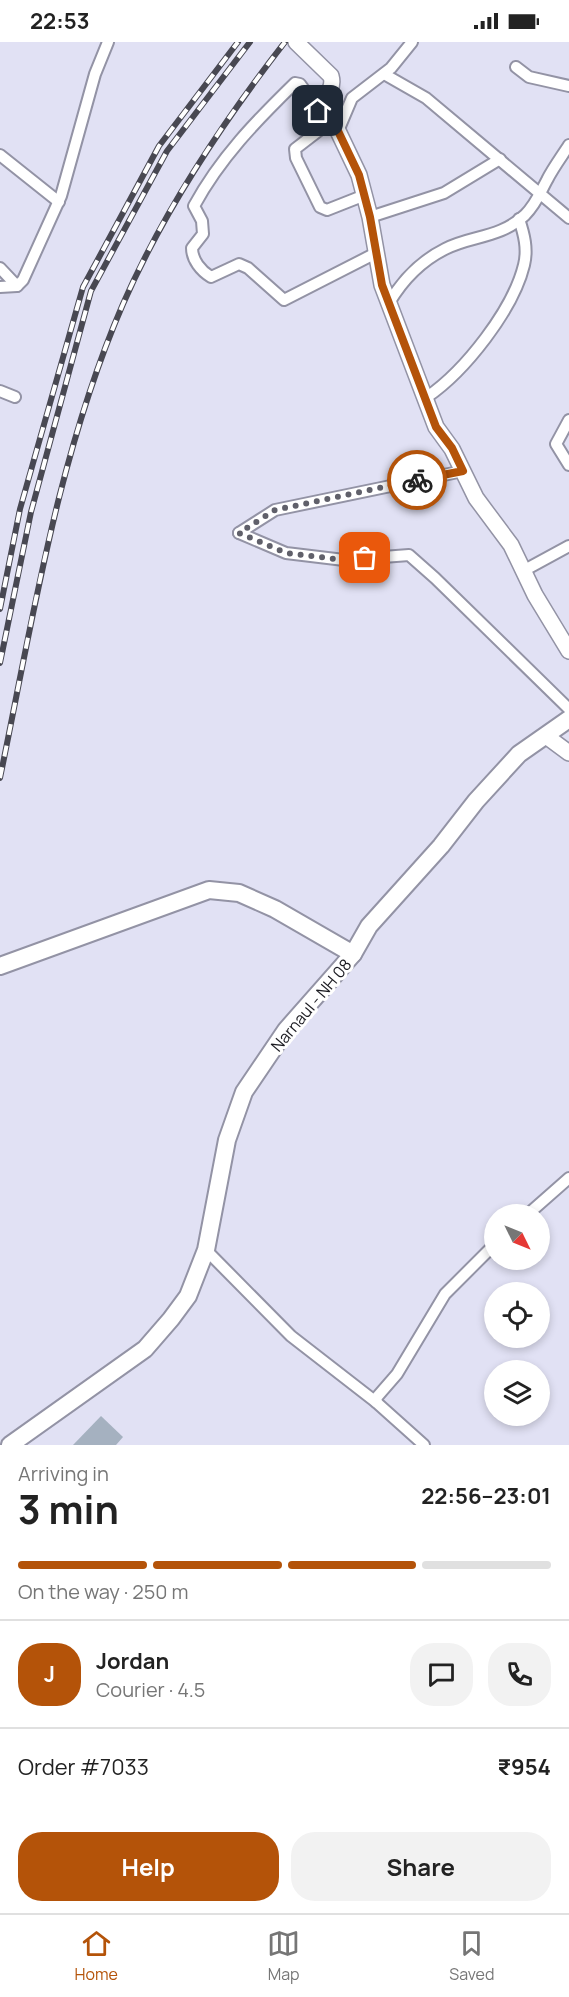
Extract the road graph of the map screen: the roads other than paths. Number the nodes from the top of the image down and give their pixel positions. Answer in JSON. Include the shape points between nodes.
{"nodes":[{"id":1,"x":108,"y":42,"type":"edge"},
{"id":2,"x":296,"y":42,"type":"edge"},
{"id":3,"x":412,"y":42,"type":"edge"},
{"id":4,"x":516,"y":67,"type":"dead end"},
{"id":5,"x":384,"y":74,"type":"junction"},
{"id":6,"x":569,"y":86,"type":"edge"},
{"id":7,"x":316,"y":106,"type":"junction"},
{"id":8,"x":334,"y":126,"type":"junction"},
{"id":9,"x":569,"y":145,"type":"edge"},
{"id":10,"x":0,"y":155,"type":"edge"},
{"id":11,"x":500,"y":159,"type":"junction"},
{"id":12,"x":365,"y":195,"type":"junction"},
{"id":13,"x":541,"y":196,"type":"junction"},
{"id":14,"x":59,"y":202,"type":"junction"},
{"id":15,"x":370,"y":217,"type":"junction"},
{"id":16,"x":569,"y":218,"type":"edge"},
{"id":17,"x":519,"y":219,"type":"junction"},
{"id":18,"x":376,"y":253,"type":"junction"},
{"id":19,"x":0,"y":268,"type":"edge"},
{"id":20,"x":17,"y":286,"type":"junction"},
{"id":21,"x":0,"y":287,"type":"edge"},
{"id":22,"x":389,"y":303,"type":"junction"},
{"id":23,"x":0,"y":391,"type":"edge"},
{"id":24,"x":15,"y":397,"type":"dead end"},
{"id":25,"x":427,"y":397,"type":"junction"},
{"id":26,"x":569,"y":420,"type":"edge"},
{"id":27,"x":569,"y":465,"type":"edge"},
{"id":28,"x":463,"y":471,"type":"junction"},
{"id":29,"x":569,"y":546,"type":"edge"},
{"id":30,"x":523,"y":571,"type":"junction"},
{"id":31,"x":569,"y":651,"type":"edge"},
{"id":32,"x":569,"y":709,"type":"edge"},
{"id":33,"x":569,"y":719,"type":"edge"},
{"id":34,"x":546,"y":736,"type":"junction"},
{"id":35,"x":569,"y":753,"type":"edge"},
{"id":36,"x":352,"y":954,"type":"junction"},
{"id":37,"x":0,"y":966,"type":"edge"},
{"id":38,"x":569,"y":1178,"type":"edge"},
{"id":39,"x":540,"y":1204,"type":"edge"},
{"id":40,"x":206,"y":1250,"type":"junction"},
{"id":41,"x":484,"y":1255,"type":"edge"},
{"id":42,"x":376,"y":1402,"type":"junction"},
{"id":43,"x":10,"y":1445,"type":"edge"},
{"id":44,"x":424,"y":1445,"type":"edge"}],
"edges":[{"from":1,"to":14,"type":"street"},
{"from":2,"to":7,"type":"main road","via":[[331,76],[331,90]]},
{"from":3,"to":5,"type":"street"},
{"from":4,"to":6,"type":"street","via":[[529,77]]},
{"from":5,"to":8,"type":"street","via":[[352,98]]},
{"from":5,"to":11,"type":"street","via":[[426,98]]},
{"from":7,"to":8,"type":"main road"},
{"from":7,"to":18,"type":"street","via":[[300,84],[295,83],[250,127],[210,176],[194,206],[203,234],[192,248],[192,255],[211,277],[239,264],[248,268],[284,300]]},
{"from":8,"to":12,"type":"main road"},
{"from":8,"to":12,"type":"street","via":[[294,149],[296,158],[321,207],[327,210]]},
{"from":9,"to":13,"type":"street"},
{"from":10,"to":14,"type":"street"},
{"from":11,"to":13,"type":"street"},
{"from":11,"to":15,"type":"street","via":[[444,194]]},
{"from":12,"to":15,"type":"main road"},
{"from":13,"to":16,"type":"street"},
{"from":13,"to":17,"type":"street"},
{"from":14,"to":20,"type":"street"},
{"from":15,"to":18,"type":"main road"},
{"from":17,"to":22,"type":"street","via":[[496,234],[446,248],[416,269]]},
{"from":17,"to":25,"type":"street","via":[[525,237],[524,264],[509,299],[477,351]]},
{"from":18,"to":22,"type":"main road"},
{"from":19,"to":20,"type":"street"},
{"from":20,"to":21,"type":"street"},
{"from":22,"to":25,"type":"main road"},
{"from":23,"to":24,"type":"street"},
{"from":25,"to":28,"type":"main road","via":[[436,427]]},
{"from":26,"to":27,"type":"street","via":[[556,444]]},
{"from":28,"to":30,"type":"main road","via":[[476,498],[511,545]]},
{"from":28,"to":32,"type":"street","via":[[275,510],[239,533],[286,553],[344,560],[409,555]]},
{"from":29,"to":30,"type":"street"},
{"from":30,"to":31,"type":"main road"},
{"from":33,"to":34,"type":"main road"},
{"from":34,"to":35,"type":"main road"},
{"from":34,"to":36,"type":"main road","via":[[519,754],[476,801],[369,926]]},
{"from":36,"to":37,"type":"main road","name":"Narnaul - NH 08","via":[[275,909],[239,893],[209,890]]},
{"from":36,"to":40,"type":"main road","name":"Narnaul - NH 08","via":[[286,1030],[244,1092],[227,1140]]},
{"from":38,"to":39,"type":"street"},
{"from":40,"to":42,"type":"street","via":[[291,1336]]},
{"from":40,"to":43,"type":"main road","name":"Narnaul - NH 08","via":[[188,1296],[145,1349]]},
{"from":41,"to":42,"type":"street","via":[[445,1294]]},
{"from":42,"to":44,"type":"street"}]}
